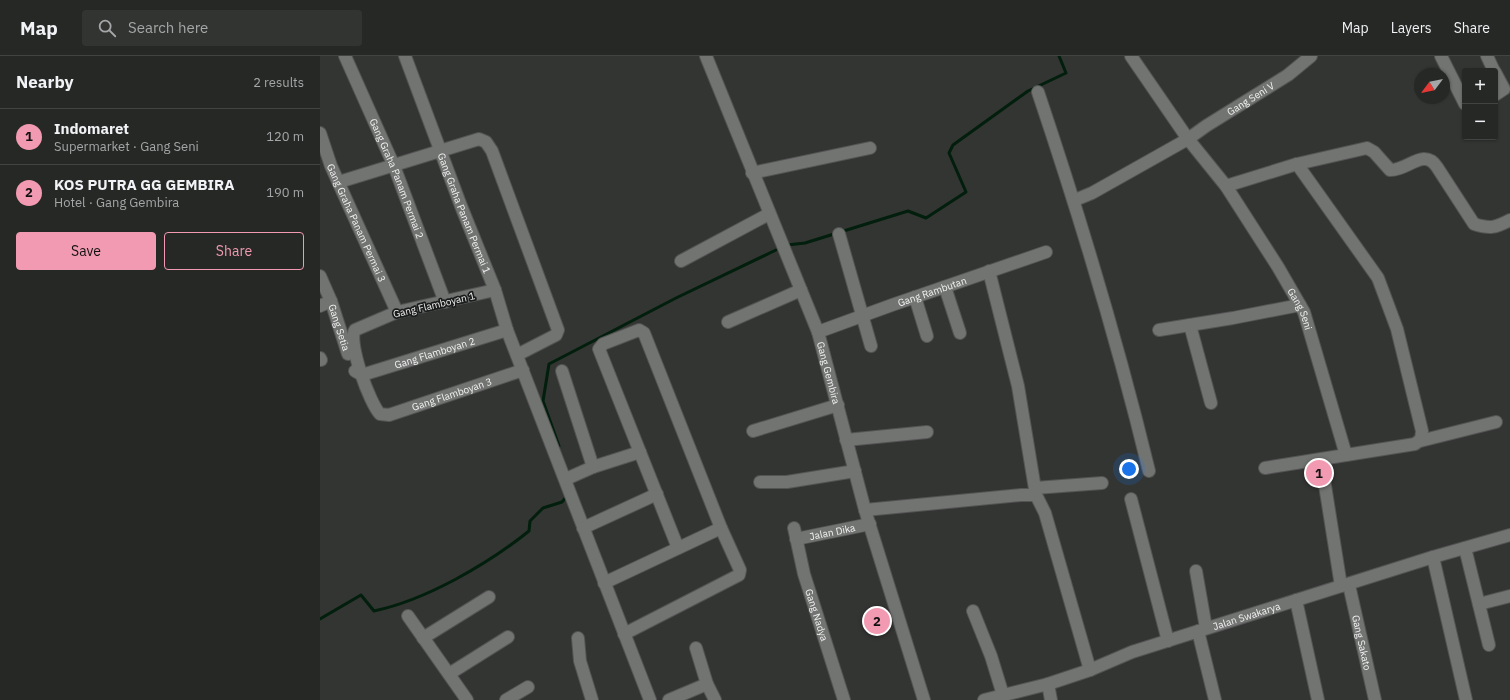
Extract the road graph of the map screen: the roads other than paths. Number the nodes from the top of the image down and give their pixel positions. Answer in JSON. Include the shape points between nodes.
{"nodes":[{"id":1,"x":345,"y":56,"type":"edge"},
{"id":2,"x":405,"y":56,"type":"edge"},
{"id":3,"x":706,"y":56,"type":"edge"},
{"id":4,"x":1311,"y":56,"type":"edge"},
{"id":5,"x":1441,"y":56,"type":"edge"},
{"id":6,"x":1487,"y":56,"type":"edge"},
{"id":7,"x":1137,"y":58,"type":"edge"},
{"id":8,"x":1493,"y":68,"type":"edge"},
{"id":9,"x":1498,"y":79,"type":"edge"},
{"id":10,"x":1503,"y":90,"type":"edge"},
{"id":11,"x":1038,"y":92,"type":"dead end"},
{"id":12,"x":1462,"y":98,"type":"edge"},
{"id":13,"x":320,"y":133,"type":"edge"},
{"id":14,"x":1188,"y":139,"type":"junction"},
{"id":15,"x":870,"y":148,"type":"dead end"},
{"id":16,"x":440,"y":151,"type":"junction"},
{"id":17,"x":1296,"y":164,"type":"junction"},
{"id":18,"x":394,"y":166,"type":"junction"},
{"id":19,"x":752,"y":173,"type":"junction"},
{"id":20,"x":339,"y":182,"type":"junction"},
{"id":21,"x":1226,"y":186,"type":"junction"},
{"id":22,"x":1074,"y":200,"type":"junction"},
{"id":23,"x":769,"y":214,"type":"junction"},
{"id":24,"x":1510,"y":220,"type":"edge"},
{"id":25,"x":839,"y":234,"type":"dead end"},
{"id":26,"x":1046,"y":252,"type":"dead end"},
{"id":27,"x":681,"y":261,"type":"dead end"},
{"id":28,"x":989,"y":271,"type":"junction"},
{"id":29,"x":320,"y":276,"type":"edge"},
{"id":30,"x":945,"y":287,"type":"junction"},
{"id":31,"x":495,"y":290,"type":"junction"},
{"id":32,"x":801,"y":290,"type":"junction"},
{"id":33,"x":915,"y":297,"type":"junction"},
{"id":34,"x":445,"y":302,"type":"junction"},
{"id":35,"x":325,"y":304,"type":"edge"},
{"id":36,"x":1300,"y":305,"type":"junction"},
{"id":37,"x":397,"y":312,"type":"junction"},
{"id":38,"x":864,"y":316,"type":"junction"},
{"id":39,"x":728,"y":322,"type":"dead end"},
{"id":40,"x":1190,"y":325,"type":"junction"},
{"id":41,"x":507,"y":330,"type":"junction"},
{"id":42,"x":1160,"y":330,"type":"dead end"},
{"id":43,"x":818,"y":332,"type":"junction"},
{"id":44,"x":960,"y":333,"type":"dead end"},
{"id":45,"x":927,"y":336,"type":"dead end"},
{"id":46,"x":872,"y":346,"type":"dead end"},
{"id":47,"x":517,"y":355,"type":"junction"},
{"id":48,"x":523,"y":370,"type":"junction"},
{"id":49,"x":562,"y":371,"type":"dead end"},
{"id":50,"x":362,"y":374,"type":"junction"},
{"id":51,"x":1211,"y":404,"type":"dead end"},
{"id":52,"x":838,"y":405,"type":"junction"},
{"id":53,"x":1496,"y":422,"type":"dead end"},
{"id":54,"x":753,"y":431,"type":"dead end"},
{"id":55,"x":927,"y":432,"type":"dead end"},
{"id":56,"x":846,"y":440,"type":"junction"},
{"id":57,"x":1420,"y":441,"type":"junction"},
{"id":58,"x":640,"y":452,"type":"junction"},
{"id":59,"x":1346,"y":455,"type":"junction"},
{"id":60,"x":1324,"y":459,"type":"junction"},
{"id":61,"x":593,"y":467,"type":"junction"},
{"id":62,"x":1265,"y":468,"type":"dead end"},
{"id":63,"x":855,"y":471,"type":"junction"},
{"id":64,"x":1149,"y":471,"type":"dead end"},
{"id":65,"x":566,"y":479,"type":"junction"},
{"id":66,"x":760,"y":482,"type":"dead end"},
{"id":67,"x":1102,"y":483,"type":"dead end"},
{"id":68,"x":1036,"y":492,"type":"junction"},
{"id":69,"x":657,"y":494,"type":"junction"},
{"id":70,"x":1131,"y":499,"type":"dead end"},
{"id":71,"x":865,"y":510,"type":"junction"},
{"id":72,"x":870,"y":524,"type":"junction"},
{"id":73,"x":584,"y":528,"type":"junction"},
{"id":74,"x":721,"y":528,"type":"junction"},
{"id":75,"x":795,"y":534,"type":"joint"},
{"id":76,"x":1510,"y":535,"type":"edge"},
{"id":77,"x":678,"y":548,"type":"junction"},
{"id":78,"x":1465,"y":548,"type":"junction"},
{"id":79,"x":1432,"y":557,"type":"junction"},
{"id":80,"x":1196,"y":571,"type":"dead end"},
{"id":81,"x":604,"y":583,"type":"junction"},
{"id":82,"x":1345,"y":585,"type":"junction"},
{"id":83,"x":1510,"y":596,"type":"edge"},
{"id":84,"x":489,"y":597,"type":"dead end"},
{"id":85,"x":1296,"y":600,"type":"junction"},
{"id":86,"x":1479,"y":604,"type":"junction"},
{"id":87,"x":973,"y":611,"type":"dead end"},
{"id":88,"x":408,"y":616,"type":"dead end"},
{"id":89,"x":1202,"y":630,"type":"junction"},
{"id":90,"x":624,"y":634,"type":"junction"},
{"id":91,"x":508,"y":637,"type":"dead end"},
{"id":92,"x":423,"y":638,"type":"junction"},
{"id":93,"x":578,"y":638,"type":"dead end"},
{"id":94,"x":1168,"y":641,"type":"junction"},
{"id":95,"x":1489,"y":645,"type":"dead end"},
{"id":96,"x":696,"y":648,"type":"dead end"},
{"id":97,"x":1090,"y":670,"type":"junction"},
{"id":98,"x":449,"y":674,"type":"junction"},
{"id":99,"x":707,"y":684,"type":"junction"},
{"id":100,"x":1048,"y":684,"type":"junction"},
{"id":101,"x":528,"y":687,"type":"dead end"},
{"id":102,"x":1003,"y":695,"type":"junction"},
{"id":103,"x":467,"y":700,"type":"edge"},
{"id":104,"x":506,"y":700,"type":"edge"},
{"id":105,"x":592,"y":700,"type":"edge"},
{"id":106,"x":650,"y":700,"type":"edge"},
{"id":107,"x":669,"y":700,"type":"edge"},
{"id":108,"x":715,"y":700,"type":"edge"},
{"id":109,"x":844,"y":700,"type":"edge"},
{"id":110,"x":924,"y":700,"type":"edge"},
{"id":111,"x":984,"y":700,"type":"edge"},
{"id":112,"x":1051,"y":700,"type":"edge"},
{"id":113,"x":1215,"y":700,"type":"edge"},
{"id":114,"x":1318,"y":700,"type":"edge"},
{"id":115,"x":1375,"y":700,"type":"edge"},
{"id":116,"x":1466,"y":700,"type":"edge"}],
"edges":[{"from":1,"to":18,"type":"street","name":"Gang Graha Panam Permai 2"},
{"from":2,"to":16,"type":"street","name":"Gang Graha Panam Permai 1"},
{"from":3,"to":19,"type":"street","name":"Gang Gembira"},
{"from":4,"to":14,"type":"street","name":"Gang Seni V","via":[[1288,74]]},
{"from":5,"to":12,"type":"street"},
{"from":6,"to":8,"type":"street"},
{"from":7,"to":14,"type":"street","name":"Gang Seni"},
{"from":9,"to":10,"type":"street"},
{"from":11,"to":22,"type":"street"},
{"from":13,"to":20,"type":"street","name":"Gang Graha Panam Permai 3"},
{"from":14,"to":21,"type":"street","name":"Gang Seni"},
{"from":14,"to":22,"type":"street","name":"Gang Seni V"},
{"from":15,"to":19,"type":"street"},
{"from":16,"to":18,"type":"street"},
{"from":16,"to":31,"type":"street","name":"Gang Graha Panam Permai 1"},
{"from":16,"to":47,"type":"street","via":[[479,139],[486,142],[495,158],[558,330],[556,335]]},
{"from":17,"to":21,"type":"street"},
{"from":17,"to":24,"type":"street","via":[[1367,148],[1390,170],[1399,169],[1422,158],[1428,159],[1435,163],[1474,224],[1488,228]]},
{"from":17,"to":57,"type":"street","via":[[1378,278],[1397,329],[1422,431]]},
{"from":18,"to":20,"type":"street"},
{"from":18,"to":34,"type":"street","name":"Gang Graha Panam Permai 2"},
{"from":19,"to":23,"type":"street","name":"Gang Gembira"},
{"from":20,"to":37,"type":"street","name":"Gang Graha Panam Permai 3"},
{"from":21,"to":36,"type":"street","name":"Gang Seni"},
{"from":22,"to":64,"type":"street","via":[[1124,370]]},
{"from":23,"to":27,"type":"street"},
{"from":23,"to":32,"type":"street","name":"Gang Gembira"},
{"from":25,"to":38,"type":"street"},
{"from":26,"to":28,"type":"street","name":"Gang Rambutan"},
{"from":28,"to":30,"type":"street","name":"Gang Rambutan"},
{"from":28,"to":68,"type":"street","via":[[1018,386]]},
{"from":29,"to":35,"type":"street","name":"Gang Setia"},
{"from":30,"to":33,"type":"street","name":"Gang Rambutan"},
{"from":30,"to":44,"type":"street"},
{"from":31,"to":34,"type":"street","name":"Gang Flamboyan 1"},
{"from":31,"to":41,"type":"street","name":"Gang Graha Panam Permai 1"},
{"from":32,"to":39,"type":"street"},
{"from":32,"to":43,"type":"street","name":"Gang Gembira"},
{"from":33,"to":38,"type":"street","name":"Gang Rambutan"},
{"from":33,"to":45,"type":"street"},
{"from":34,"to":37,"type":"street","name":"Gang Flamboyan 1"},
{"from":35,"to":50,"type":"street","name":"Gang Setia","via":[[354,369]]},
{"from":36,"to":40,"type":"street"},
{"from":36,"to":59,"type":"street","name":"Gang Seni"},
{"from":37,"to":50,"type":"street","name":"Gang Flamboyan 1","via":[[353,333],[354,348]]},
{"from":38,"to":43,"type":"street","name":"Gang Rambutan"},
{"from":38,"to":46,"type":"street"},
{"from":40,"to":42,"type":"street"},
{"from":40,"to":51,"type":"street"},
{"from":41,"to":47,"type":"street","name":"Gang Graha Panam Permai 1"},
{"from":41,"to":50,"type":"street","name":"Gang Flamboyan 2"},
{"from":43,"to":52,"type":"street","name":"Gang Gembira"},
{"from":47,"to":48,"type":"street","name":"Gang Graha Panam Permai 1"},
{"from":48,"to":50,"type":"street","name":"Gang Flamboyan 3","via":[[389,415],[380,414],[375,409]]},
{"from":48,"to":65,"type":"street","name":"Gang Graha Panam Permai 1"},
{"from":49,"to":61,"type":"street"},
{"from":52,"to":54,"type":"street"},
{"from":52,"to":56,"type":"street","name":"Gang Gembira"},
{"from":53,"to":57,"type":"street"},
{"from":55,"to":56,"type":"street"},
{"from":56,"to":63,"type":"street","name":"Gang Gembira"},
{"from":57,"to":59,"type":"street","via":[[1415,444]]},
{"from":58,"to":61,"type":"street"},
{"from":58,"to":69,"type":"street"},
{"from":58,"to":74,"type":"street","via":[[599,349],[603,344],[639,330],[644,333]]},
{"from":59,"to":60,"type":"street"},
{"from":60,"to":62,"type":"street"},
{"from":60,"to":82,"type":"street","via":[[1324,478]]},
{"from":61,"to":65,"type":"street"},
{"from":63,"to":66,"type":"street","via":[[787,482]]},
{"from":63,"to":71,"type":"street","name":"Gang Gembira"},
{"from":65,"to":73,"type":"street","name":"Gang Graha Panam Permai 1"},
{"from":67,"to":68,"type":"street"},
{"from":68,"to":71,"type":"street"},
{"from":68,"to":97,"type":"street","via":[[1045,513]]},
{"from":69,"to":73,"type":"street"},
{"from":69,"to":77,"type":"street"},
{"from":70,"to":94,"type":"street"},
{"from":71,"to":72,"type":"street","name":"Gang Gembira"},
{"from":72,"to":75,"type":"street","name":"Jalan Dika"},
{"from":72,"to":110,"type":"street","name":"Gang Gembira"},
{"from":73,"to":81,"type":"street","name":"Gang Graha Panam Permai 1"},
{"from":74,"to":77,"type":"street"},
{"from":74,"to":90,"type":"street","via":[[740,570],[739,575]]},
{"from":75,"to":109,"type":"street","name":"Gang Nadya","via":[[804,574]]},
{"from":76,"to":78,"type":"street","name":"Jalan Swakarya"},
{"from":77,"to":81,"type":"street"},
{"from":78,"to":79,"type":"street","name":"Jalan Swakarya"},
{"from":78,"to":86,"type":"street"},
{"from":79,"to":82,"type":"street","name":"Jalan Swakarya"},
{"from":79,"to":116,"type":"street"},
{"from":80,"to":89,"type":"street"},
{"from":81,"to":90,"type":"street","name":"Gang Graha Panam Permai 1"},
{"from":82,"to":85,"type":"street","name":"Jalan Swakarya"},
{"from":82,"to":115,"type":"street","name":"Gang Sakato"},
{"from":83,"to":86,"type":"street"},
{"from":84,"to":92,"type":"street"},
{"from":85,"to":89,"type":"street","name":"Jalan Swakarya"},
{"from":85,"to":114,"type":"street"},
{"from":86,"to":95,"type":"street"},
{"from":87,"to":102,"type":"street"},
{"from":88,"to":92,"type":"street"},
{"from":89,"to":94,"type":"street","name":"Jalan Swakarya"},
{"from":89,"to":113,"type":"street"},
{"from":90,"to":106,"type":"street","name":"Gang Graha Panam Permai 1"},
{"from":91,"to":98,"type":"street"},
{"from":92,"to":98,"type":"street"},
{"from":93,"to":105,"type":"street","via":[[580,661]]},
{"from":94,"to":97,"type":"street","name":"Jalan Swakarya","via":[[1132,652]]},
{"from":96,"to":99,"type":"street"},
{"from":97,"to":100,"type":"street","name":"Jalan Swakarya"},
{"from":98,"to":103,"type":"street"},
{"from":99,"to":107,"type":"street"},
{"from":99,"to":108,"type":"street"},
{"from":100,"to":102,"type":"street","name":"Jalan Swakarya"},
{"from":100,"to":112,"type":"street"},
{"from":101,"to":104,"type":"street"},
{"from":102,"to":111,"type":"street","name":"Jalan Swakarya"}]}
